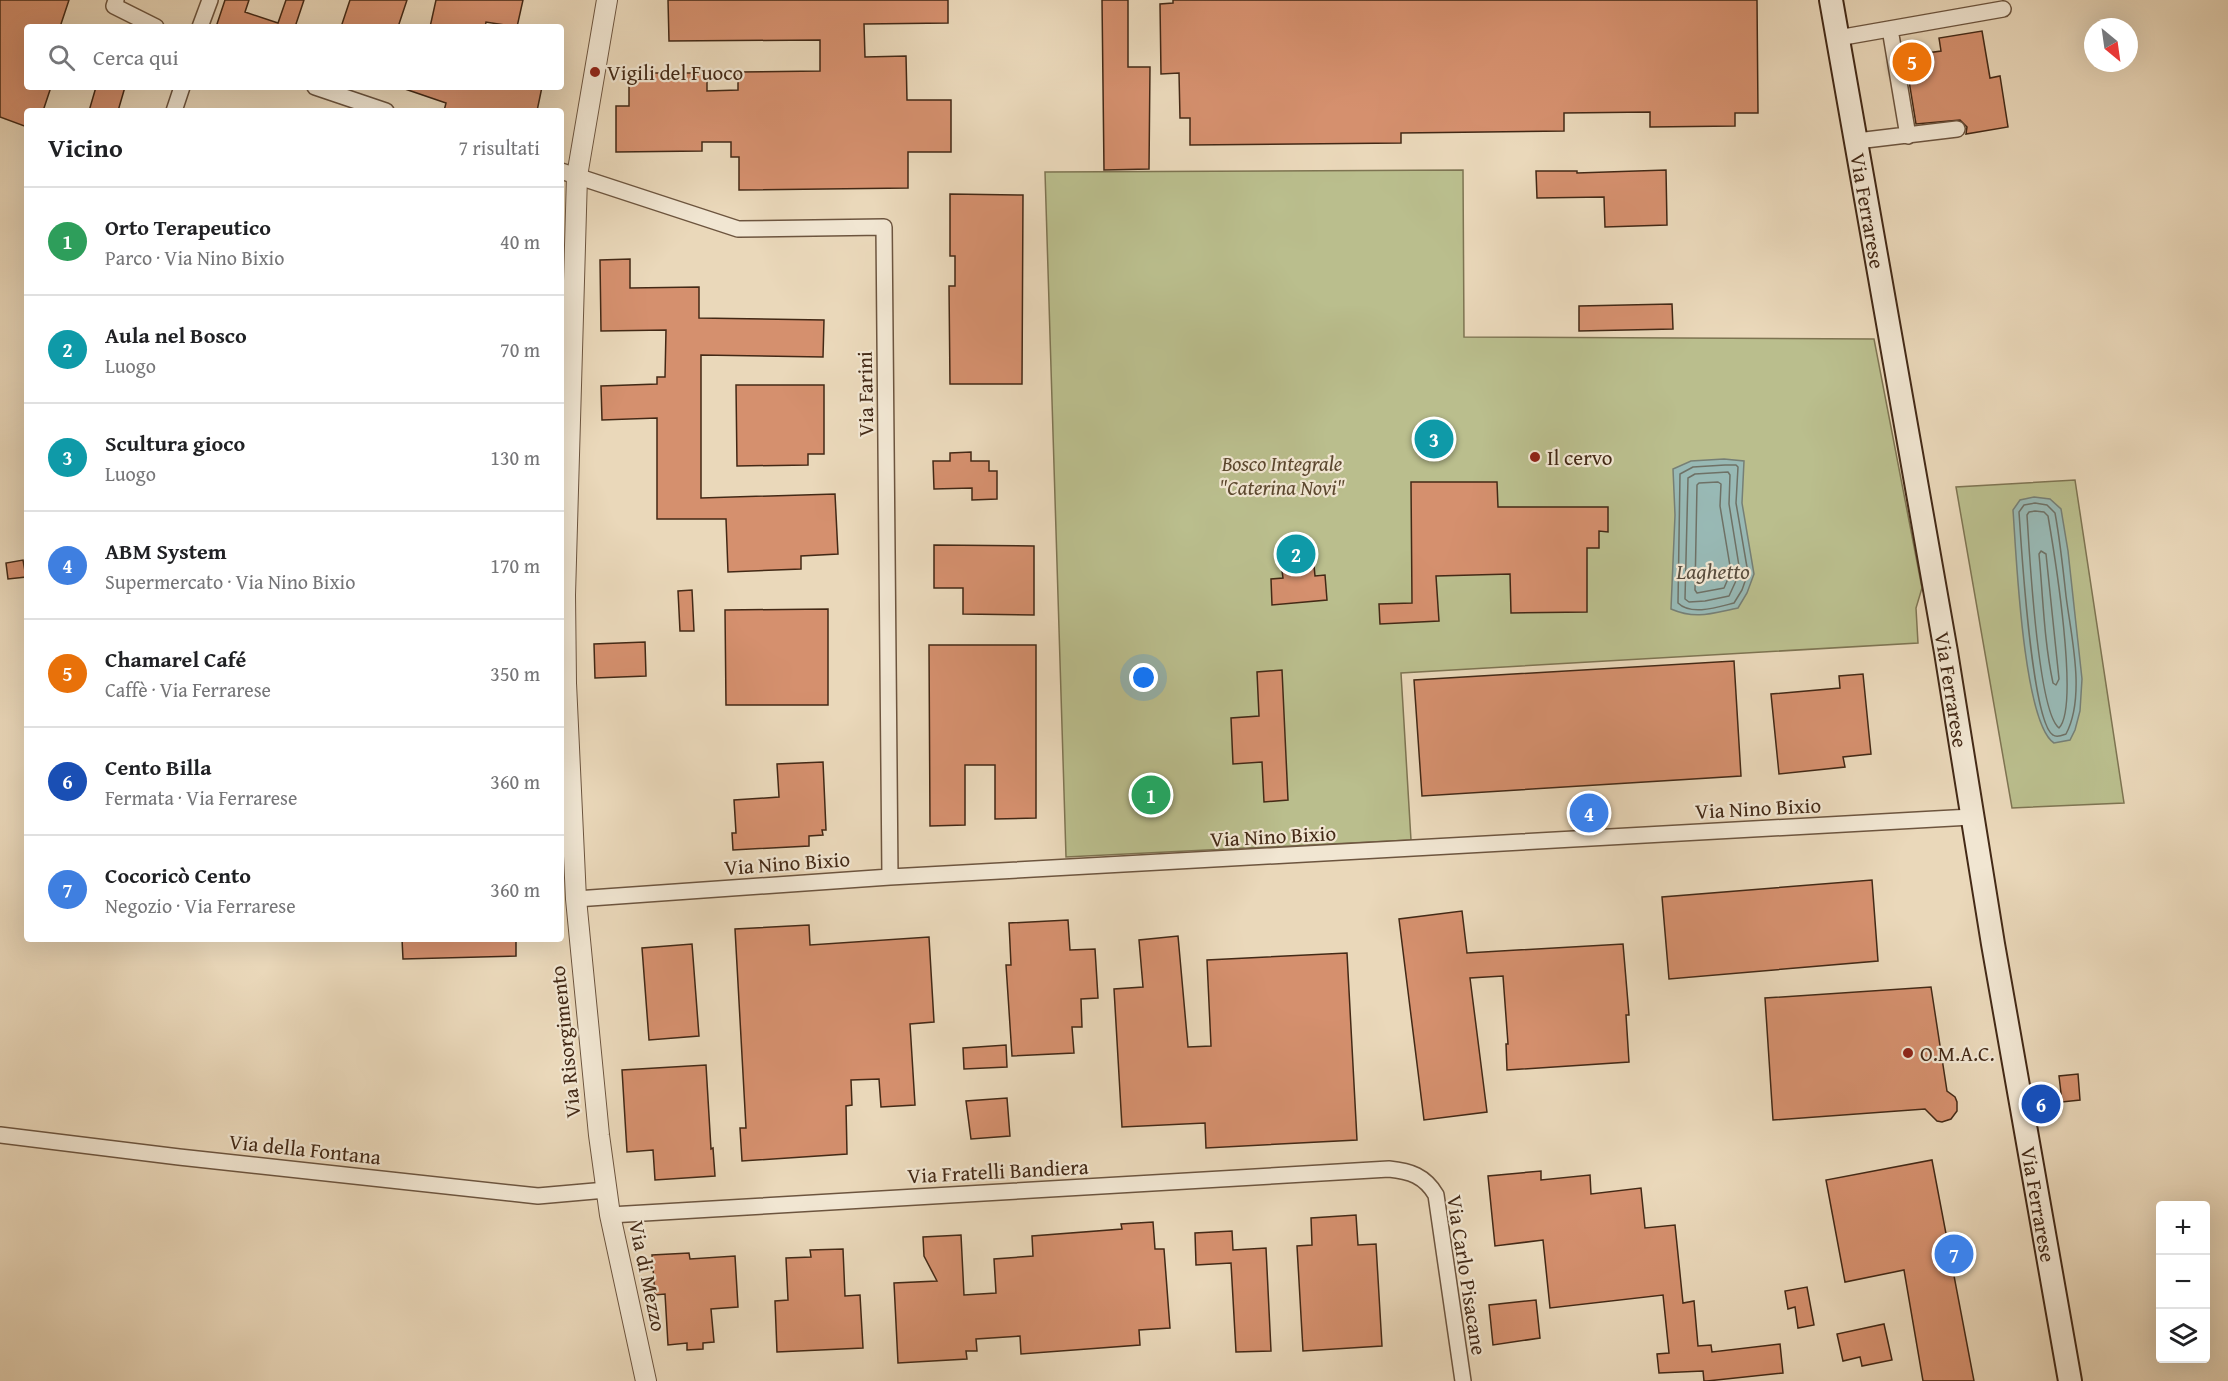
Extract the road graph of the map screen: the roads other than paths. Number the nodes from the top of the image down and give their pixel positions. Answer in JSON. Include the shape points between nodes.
{"nodes":[{"id":1,"x":116,"y":0,"type":"edge"},
{"id":2,"x":210,"y":0,"type":"edge"},
{"id":3,"x":607,"y":0,"type":"edge"},
{"id":4,"x":1831,"y":0,"type":"edge"},
{"id":5,"x":2002,"y":9,"type":"dead end"},
{"id":6,"x":150,"y":24,"type":"edge"},
{"id":7,"x":201,"y":24,"type":"edge"},
{"id":8,"x":1890,"y":29,"type":"junction"},
{"id":9,"x":1838,"y":38,"type":"junction"},
{"id":10,"x":181,"y":90,"type":"edge"},
{"id":11,"x":324,"y":90,"type":"edge"},
{"id":12,"x":175,"y":108,"type":"edge"},
{"id":13,"x":377,"y":108,"type":"edge"},
{"id":14,"x":1957,"y":129,"type":"dead end"},
{"id":15,"x":1908,"y":136,"type":"junction"},
{"id":16,"x":1857,"y":141,"type":"junction"},
{"id":17,"x":569,"y":173,"type":"edge"},
{"id":18,"x":564,"y":550,"type":"edge"},
{"id":19,"x":564,"y":654,"type":"edge"},
{"id":20,"x":1971,"y":817,"type":"junction"},
{"id":21,"x":890,"y":877,"type":"junction"},
{"id":22,"x":576,"y":899,"type":"junction"},
{"id":23,"x":0,"y":1135,"type":"edge"},
{"id":24,"x":1389,"y":1169,"type":"joint"},
{"id":25,"x":605,"y":1186,"type":"junction"},
{"id":26,"x":609,"y":1215,"type":"junction"},
{"id":27,"x":646,"y":1381,"type":"edge"},
{"id":28,"x":1463,"y":1381,"type":"edge"},
{"id":29,"x":2070,"y":1381,"type":"edge"}],
"edges":[{"from":1,"to":6,"type":"street","via":[[114,6]]},
{"from":2,"to":7,"type":"street"},
{"from":3,"to":17,"type":"street","name":"Via Risorgimento"},
{"from":4,"to":9,"type":"main road","name":"Via Ferrarese"},
{"from":5,"to":8,"type":"street"},
{"from":8,"to":9,"type":"street"},
{"from":8,"to":15,"type":"street"},
{"from":9,"to":16,"type":"main road","name":"Via Ferrarese"},
{"from":10,"to":12,"type":"street"},
{"from":11,"to":13,"type":"street"},
{"from":14,"to":15,"type":"street"},
{"from":15,"to":16,"type":"street"},
{"from":16,"to":20,"type":"main road","name":"Via Ferrarese"},
{"from":17,"to":18,"type":"street","name":"Via Risorgimento"},
{"from":17,"to":21,"type":"street","name":"Via Farini","via":[[738,229],[884,227]]},
{"from":19,"to":22,"type":"street","name":"Via Risorgimento"},
{"from":20,"to":21,"type":"street","name":"Via Nino Bixio"},
{"from":20,"to":29,"type":"main road","name":"Via Ferrarese"},
{"from":21,"to":22,"type":"street","name":"Via Nino Bixio"},
{"from":22,"to":25,"type":"street","name":"Via Risorgimento"},
{"from":23,"to":25,"type":"street","name":"Via della Fontana","via":[[538,1196]]},
{"from":24,"to":26,"type":"street","name":"Via Fratelli Bandiera"},
{"from":24,"to":28,"type":"street","name":"Via Carlo Pisacane","via":[[1415,1174],[1425,1180],[1436,1196]]},
{"from":25,"to":26,"type":"street","name":"Via di Mezzo"},
{"from":26,"to":27,"type":"street","name":"Via di Mezzo"}]}
